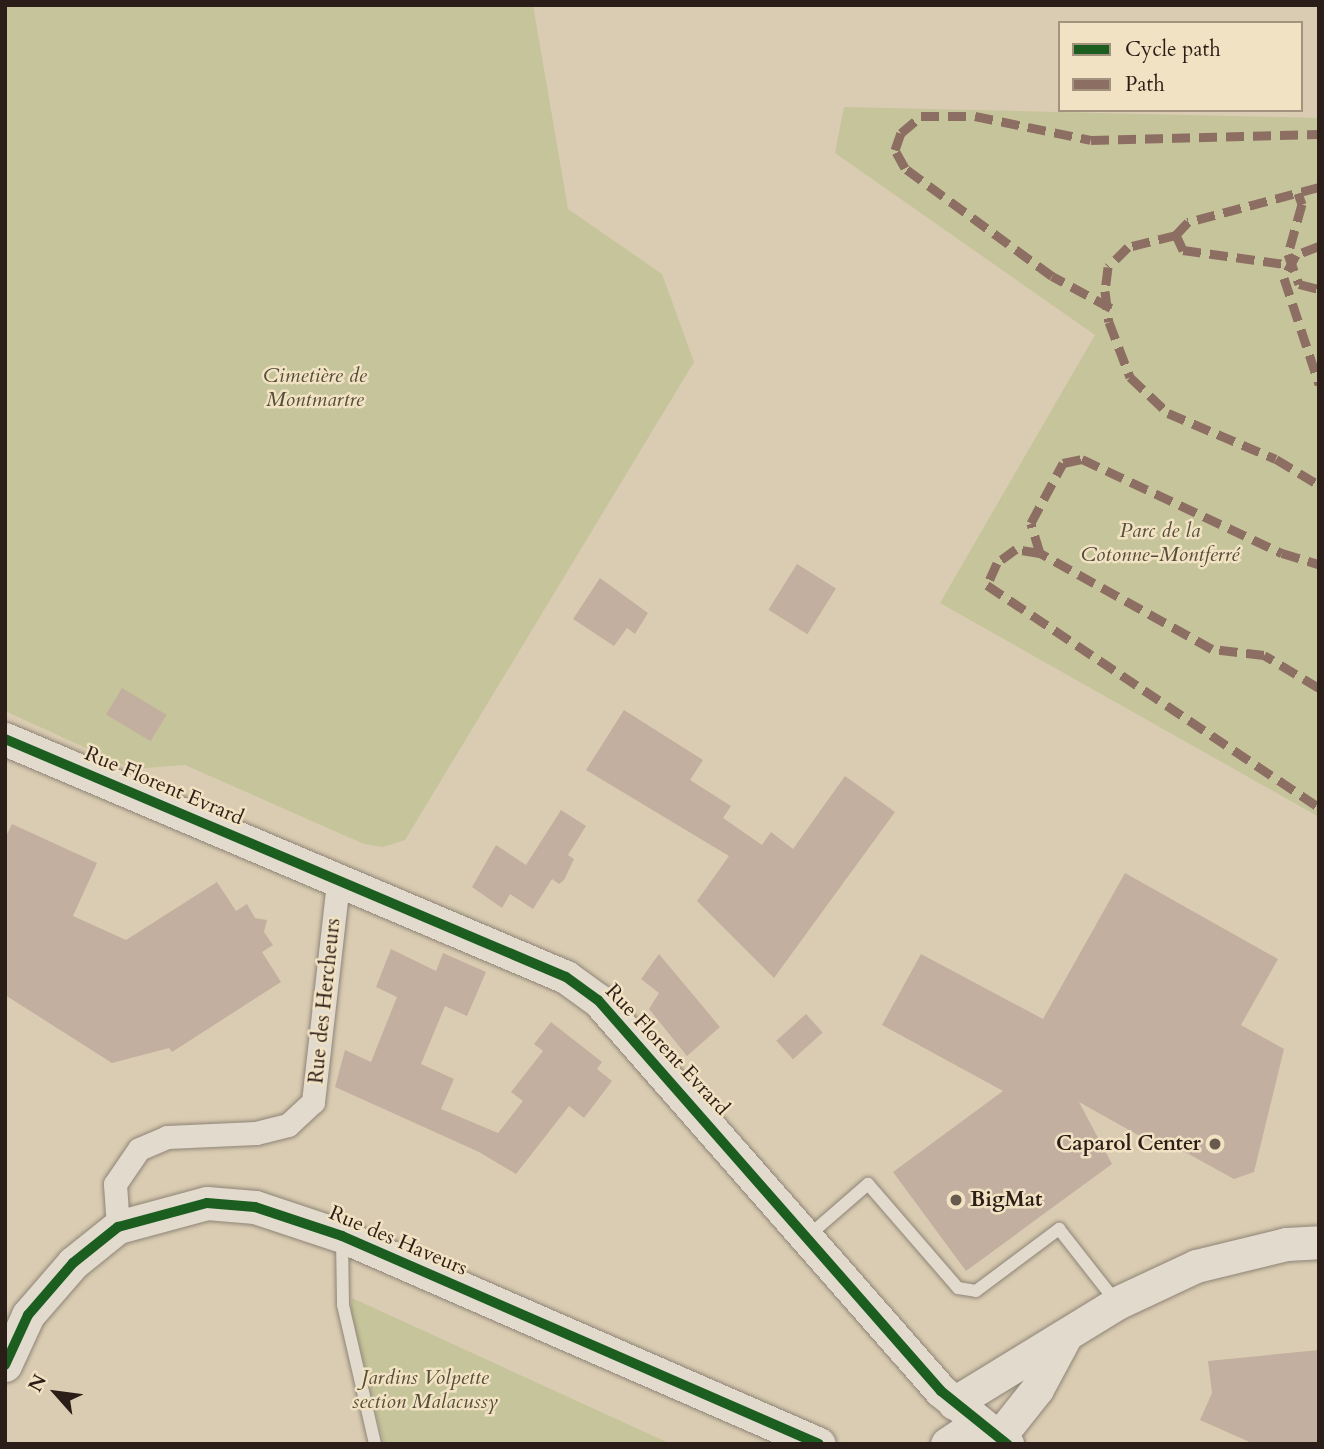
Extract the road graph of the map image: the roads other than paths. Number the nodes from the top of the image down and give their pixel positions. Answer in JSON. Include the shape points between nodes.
{"nodes":[{"id":1,"x":5,"y":739,"type":"edge"},
{"id":2,"x":338,"y":881,"type":"junction"},
{"id":3,"x":118,"y":1227,"type":"junction"},
{"id":4,"x":342,"y":1236,"type":"junction"},
{"id":5,"x":807,"y":1237,"type":"junction"},
{"id":6,"x":1319,"y":1242,"type":"edge"},
{"id":7,"x":1117,"y":1303,"type":"junction"},
{"id":8,"x":1065,"y":1337,"type":"junction"},
{"id":9,"x":5,"y":1365,"type":"edge"},
{"id":10,"x":984,"y":1427,"type":"edge"},
{"id":11,"x":375,"y":1444,"type":"edge"},
{"id":12,"x":819,"y":1444,"type":"edge"},
{"id":13,"x":947,"y":1444,"type":"edge"}],
"edges":[{"from":1,"to":2,"type":"street","name":"Rue Florent Evrard"},
{"from":2,"to":3,"type":"street","name":"Rue des Hercheurs","via":[[313,1102],[288,1125],[256,1133],[167,1137],[139,1149],[115,1184]]},
{"from":2,"to":5,"type":"street","name":"Rue Florent Evrard","via":[[566,977],[598,1000]]},
{"from":3,"to":4,"type":"street","name":"Rue des Haveurs","via":[[207,1203],[255,1207]]},
{"from":3,"to":9,"type":"street","name":"Rue des Haveurs","via":[[73,1263],[28,1315]]},
{"from":4,"to":11,"type":"lane","via":[[343,1305]]},
{"from":4,"to":12,"type":"street","name":"Rue des Haveurs"},
{"from":5,"to":7,"type":"lane","via":[[868,1184],[958,1288],[976,1291],[1059,1229]]},
{"from":5,"to":10,"type":"street","name":"Rue Florent Evrard"},
{"from":6,"to":7,"type":"street","via":[[1286,1244],[1196,1266]]},
{"from":7,"to":8,"type":"street"},
{"from":8,"to":10,"type":"street","via":[[1037,1389]]},
{"from":8,"to":10,"type":"street","via":[[996,1373]]},
{"from":10,"to":13,"type":"street"}]}
